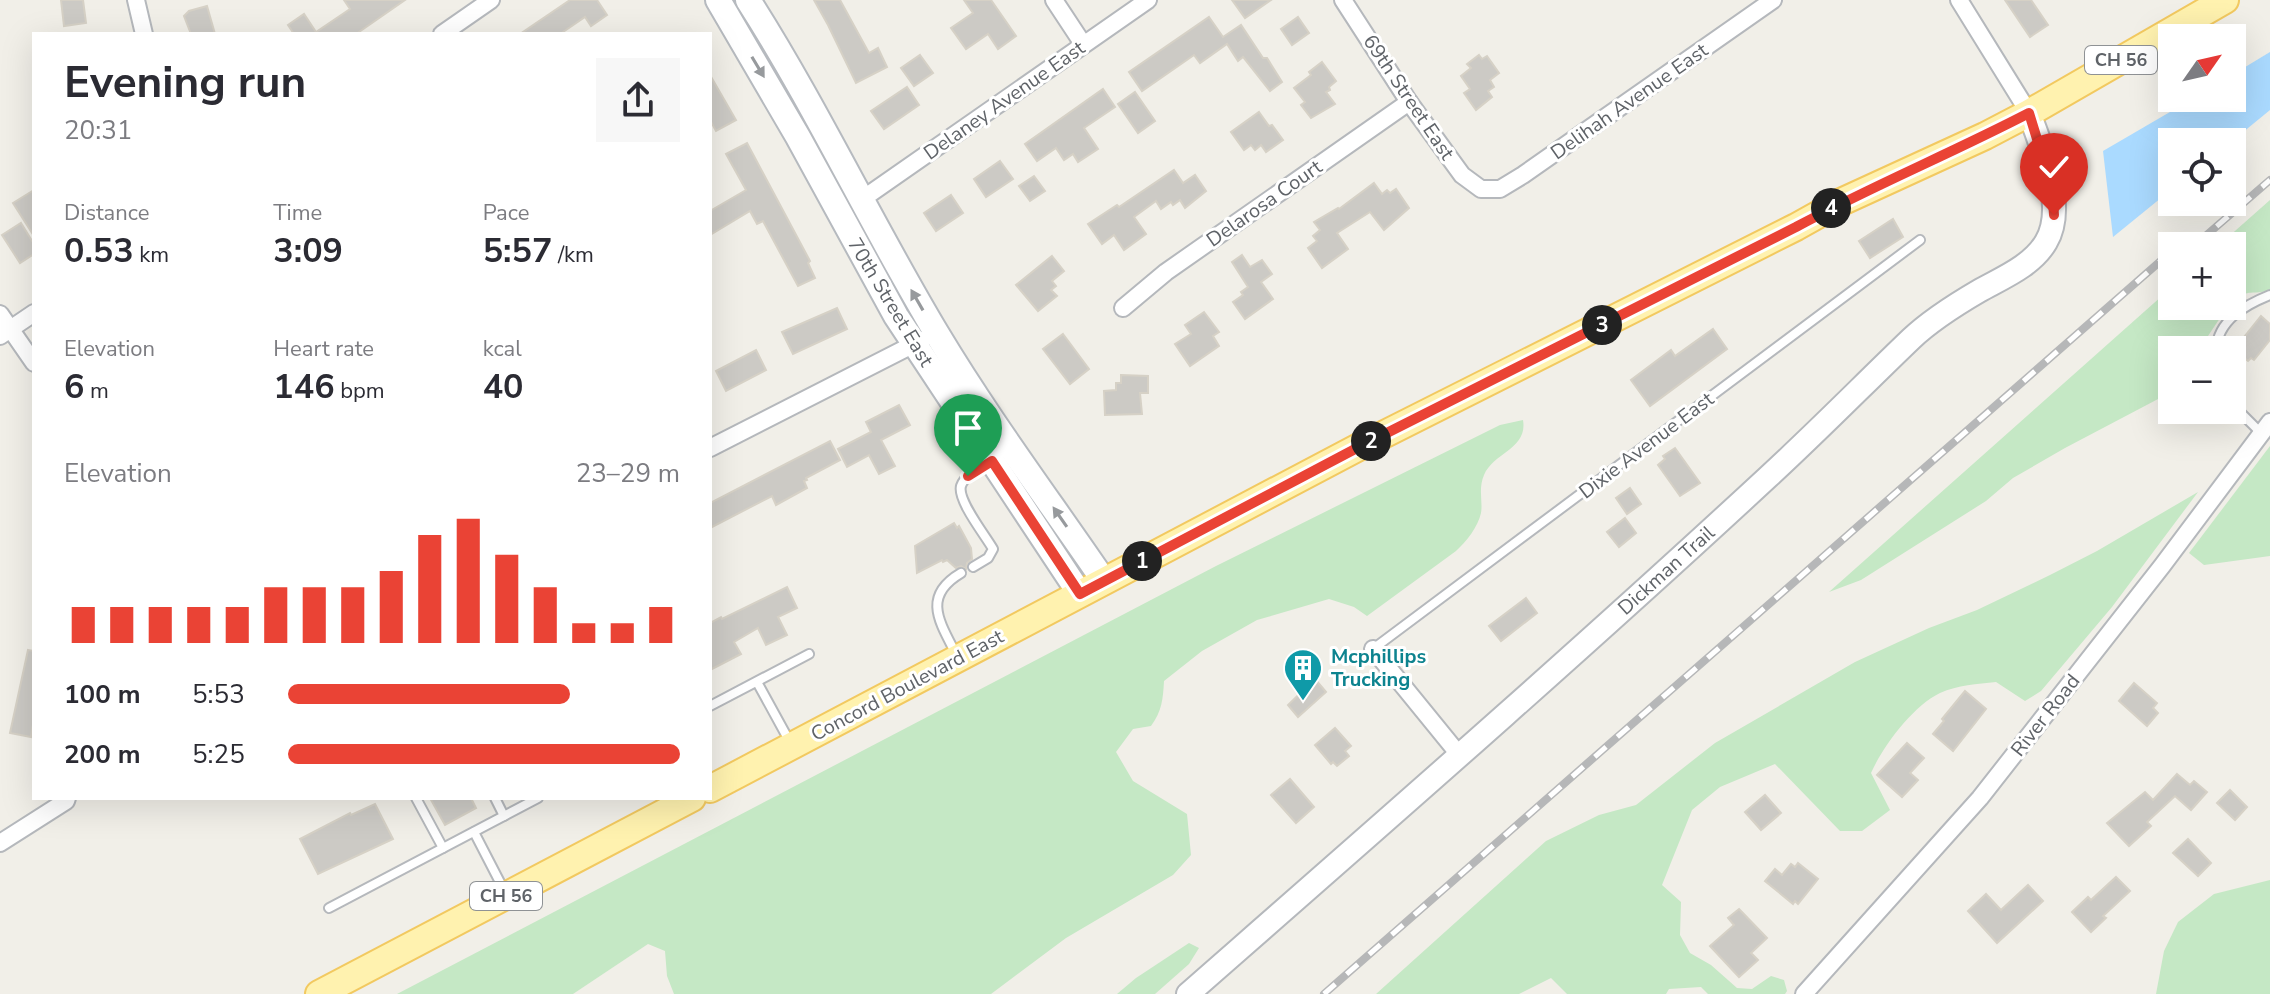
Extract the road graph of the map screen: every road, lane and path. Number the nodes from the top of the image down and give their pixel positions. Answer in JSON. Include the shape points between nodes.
{"nodes":[{"id":1,"x":136,"y":0,"type":"edge"},
{"id":2,"x":491,"y":0,"type":"edge"},
{"id":3,"x":718,"y":0,"type":"edge"},
{"id":4,"x":748,"y":0,"type":"edge"},
{"id":5,"x":1054,"y":0,"type":"edge"},
{"id":6,"x":1148,"y":0,"type":"edge"},
{"id":7,"x":1343,"y":0,"type":"edge"},
{"id":8,"x":1773,"y":0,"type":"edge"},
{"id":9,"x":1959,"y":0,"type":"edge"},
{"id":10,"x":2225,"y":0,"type":"edge"},
{"id":11,"x":144,"y":32,"type":"edge"},
{"id":12,"x":445,"y":32,"type":"edge"},
{"id":13,"x":1083,"y":44,"type":"junction"},
{"id":14,"x":1409,"y":102,"type":"junction"},
{"id":15,"x":2029,"y":113,"type":"junction"},
{"id":16,"x":1481,"y":189,"type":"joint"},
{"id":17,"x":861,"y":200,"type":"junction"},
{"id":18,"x":1920,"y":240,"type":"dead end"},
{"id":19,"x":2270,"y":295,"type":"edge"},
{"id":20,"x":1123,"y":308,"type":"dead end"},
{"id":21,"x":0,"y":314,"type":"edge"},
{"id":22,"x":32,"y":314,"type":"edge"},
{"id":23,"x":935,"y":331,"type":"junction"},
{"id":24,"x":5,"y":333,"type":"edge"},
{"id":25,"x":2219,"y":336,"type":"edge"},
{"id":26,"x":914,"y":345,"type":"junction"},
{"id":27,"x":32,"y":361,"type":"edge"},
{"id":28,"x":2246,"y":413,"type":"edge"},
{"id":29,"x":2266,"y":427,"type":"edge"},
{"id":30,"x":712,"y":447,"type":"edge"},
{"id":31,"x":1002,"y":454,"type":"junction"},
{"id":32,"x":973,"y":567,"type":"dead end"},
{"id":33,"x":961,"y":573,"type":"dead end"},
{"id":34,"x":1104,"y":581,"type":"junction"},
{"id":35,"x":1080,"y":594,"type":"junction"},
{"id":36,"x":1373,"y":649,"type":"joint"},
{"id":37,"x":809,"y":654,"type":"dead end"},
{"id":38,"x":958,"y":658,"type":"junction"},
{"id":39,"x":757,"y":682,"type":"junction"},
{"id":40,"x":712,"y":705,"type":"edge"},
{"id":41,"x":792,"y":746,"type":"junction"},
{"id":42,"x":1461,"y":757,"type":"junction"},
{"id":43,"x":712,"y":788,"type":"edge"},
{"id":44,"x":66,"y":800,"type":"edge"},
{"id":45,"x":417,"y":800,"type":"edge"},
{"id":46,"x":496,"y":800,"type":"edge"},
{"id":47,"x":534,"y":800,"type":"edge"},
{"id":48,"x":688,"y":800,"type":"edge"},
{"id":49,"x":504,"y":816,"type":"junction"},
{"id":50,"x":474,"y":832,"type":"junction"},
{"id":51,"x":0,"y":843,"type":"edge"},
{"id":52,"x":443,"y":848,"type":"junction"},
{"id":53,"x":507,"y":895,"type":"junction"},
{"id":54,"x":329,"y":908,"type":"dead end"},
{"id":55,"x":319,"y":994,"type":"edge"},
{"id":56,"x":1188,"y":994,"type":"edge"},
{"id":57,"x":1804,"y":994,"type":"edge"}],
"edges":[{"from":1,"to":11,"type":"street"},
{"from":2,"to":12,"type":"street"},
{"from":3,"to":26,"type":"main road","name":"70th Street East","one_way":true},
{"from":4,"to":17,"type":"main road","name":"70th Street East"},
{"from":5,"to":13,"type":"street"},
{"from":6,"to":13,"type":"street","name":"Delaney Avenue East"},
{"from":7,"to":14,"type":"street","name":"69th Street East"},
{"from":8,"to":16,"type":"street","name":"Delihah Avenue East","via":[[1523,175],[1500,189]]},
{"from":9,"to":15,"type":"street"},
{"from":10,"to":15,"type":"main road","number":"CH 56"},
{"from":13,"to":17,"type":"street","name":"Delaney Avenue East"},
{"from":14,"to":16,"type":"street","name":"69th Street East","via":[[1462,175]]},
{"from":14,"to":20,"type":"street","name":"Delarosa Court","via":[[1166,272]]},
{"from":15,"to":34,"type":"main road","number":"CH 56","via":[[1839,203]]},
{"from":15,"to":42,"type":"street","name":"Dickman Trail","via":[[2052,188],[2054,215],[2043,247],[2031,260],[1918,332],[1759,486]]},
{"from":23,"to":17,"type":"main road","name":"70th Street East","one_way":true},
{"from":18,"to":36,"type":"lane","name":"Dixie Avenue East"},
{"from":19,"to":25,"type":"lane","via":[[2249,303]]},
{"from":21,"to":24,"type":"street"},
{"from":22,"to":24,"type":"street"},
{"from":23,"to":26,"type":"street"},
{"from":23,"to":31,"type":"main road","name":"70th Street East"},
{"from":24,"to":27,"type":"street"},
{"from":26,"to":30,"type":"street"},
{"from":26,"to":31,"type":"main road","name":"70th Street East"},
{"from":28,"to":29,"type":"lane"},
{"from":29,"to":57,"type":"street","name":"River Road","via":[[1980,798]]},
{"from":31,"to":32,"type":"lane","via":[[961,486],[961,498],[993,549]]},
{"from":34,"to":31,"type":"main road","name":"70th Street East","one_way":true},
{"from":31,"to":35,"type":"main road","name":"70th Street East"},
{"from":33,"to":38,"type":"lane","via":[[939,592],[936,604]]},
{"from":34,"to":35,"type":"main road","name":"Concord Boulevard East","number":"CH 56"},
{"from":35,"to":38,"type":"main road","name":"Concord Boulevard East","number":"CH 56"},
{"from":36,"to":42,"type":"street"},
{"from":37,"to":39,"type":"lane"},
{"from":38,"to":41,"type":"main road","name":"Concord Boulevard East","number":"CH 56"},
{"from":39,"to":40,"type":"lane"},
{"from":39,"to":41,"type":"lane"},
{"from":41,"to":43,"type":"main road","name":"Concord Boulevard East","number":"CH 56"},
{"from":42,"to":56,"type":"street","name":"Dickman Trail"},
{"from":44,"to":51,"type":"street"},
{"from":45,"to":52,"type":"lane"},
{"from":46,"to":49,"type":"lane"},
{"from":47,"to":49,"type":"lane"},
{"from":48,"to":53,"type":"main road","number":"CH 56"},
{"from":49,"to":50,"type":"lane"},
{"from":50,"to":52,"type":"lane"},
{"from":50,"to":53,"type":"lane"},
{"from":52,"to":54,"type":"lane"},
{"from":53,"to":55,"type":"main road","number":"CH 56"}]}
